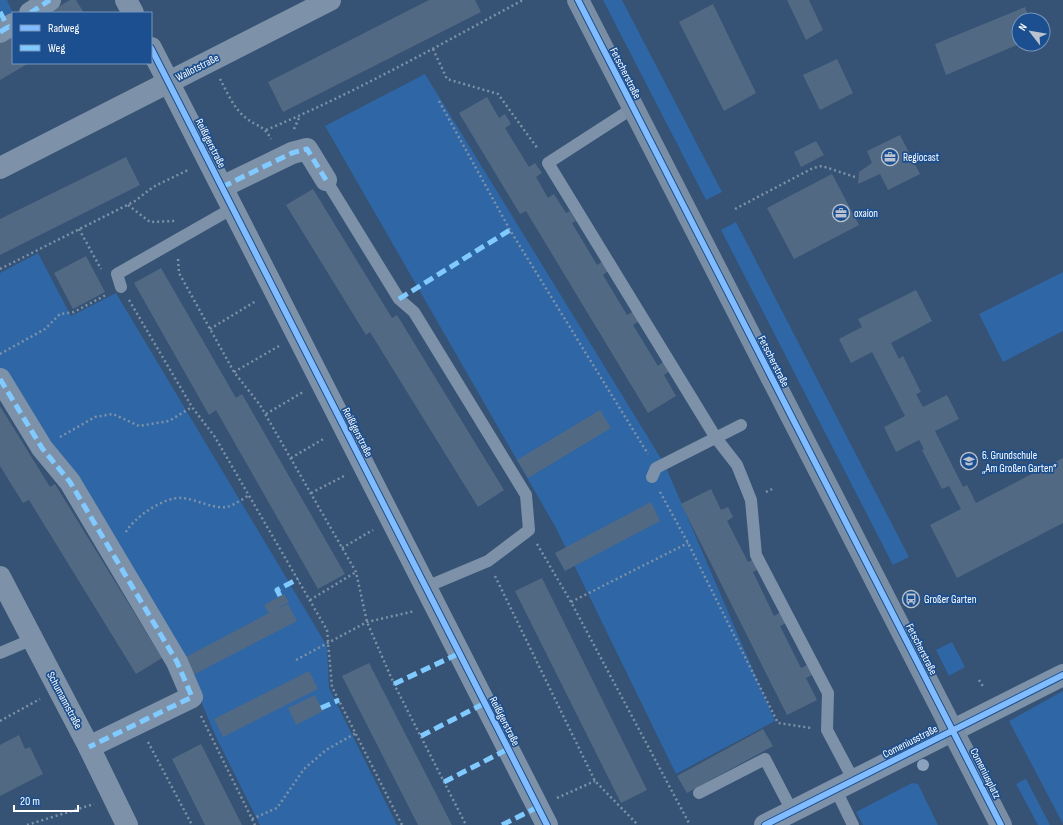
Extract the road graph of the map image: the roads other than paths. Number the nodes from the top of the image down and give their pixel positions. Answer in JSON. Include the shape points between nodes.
{"nodes":[{"id":1,"x":50,"y":0,"type":"edge"},
{"id":2,"x":126,"y":0,"type":"edge"},
{"id":3,"x":330,"y":0,"type":"edge"},
{"id":4,"x":578,"y":0,"type":"edge"},
{"id":5,"x":32,"y":12,"type":"edge"},
{"id":6,"x":132,"y":12,"type":"edge"},
{"id":7,"x":12,"y":25,"type":"edge"},
{"id":8,"x":0,"y":32,"type":"edge"},
{"id":9,"x":152,"y":50,"type":"edge"},
{"id":10,"x":169,"y":82,"type":"junction"},
{"id":11,"x":633,"y":108,"type":"junction"},
{"id":12,"x":0,"y":168,"type":"edge"},
{"id":13,"x":326,"y":180,"type":"joint"},
{"id":14,"x":222,"y":187,"type":"junction"},
{"id":15,"x":233,"y":208,"type":"junction"},
{"id":16,"x":121,"y":287,"type":"road end"},
{"id":17,"x":0,"y":380,"type":"edge"},
{"id":18,"x":740,"y":426,"type":"dead end"},
{"id":19,"x":716,"y":438,"type":"junction"},
{"id":20,"x":654,"y":473,"type":"road end"},
{"id":21,"x":0,"y":577,"type":"edge"},
{"id":22,"x":426,"y":587,"type":"junction"},
{"id":23,"x":33,"y":639,"type":"junction"},
{"id":24,"x":0,"y":653,"type":"edge"},
{"id":25,"x":1063,"y":675,"type":"edge"},
{"id":26,"x":952,"y":731,"type":"junction"},
{"id":27,"x":89,"y":747,"type":"junction"},
{"id":28,"x":845,"y":785,"type":"junction"},
{"id":29,"x":698,"y":794,"type":"dead end"},
{"id":30,"x":792,"y":811,"type":"junction"},
{"id":31,"x":543,"y":816,"type":"edge"},
{"id":32,"x":127,"y":825,"type":"edge"},
{"id":33,"x":765,"y":825,"type":"edge"},
{"id":34,"x":853,"y":825,"type":"edge"},
{"id":35,"x":1001,"y":825,"type":"edge"}],
"edges":[{"from":1,"to":5,"type":"street"},
{"from":2,"to":6,"type":"street"},
{"from":3,"to":10,"type":"street","name":"Wallotstraße"},
{"from":4,"to":11,"type":"main road","name":"Fetscherstraße"},
{"from":7,"to":8,"type":"street"},
{"from":9,"to":10,"type":"street","name":"Reißigerstraße"},
{"from":10,"to":12,"type":"street","name":"Wallotstraße"},
{"from":10,"to":14,"type":"street","name":"Reißigerstraße"},
{"from":11,"to":19,"type":"lane","via":[[548,163]]},
{"from":11,"to":26,"type":"main road","name":"Fetscherstraße"},
{"from":13,"to":14,"type":"street","via":[[307,149],[292,153]]},
{"from":13,"to":22,"type":"lane","via":[[399,299],[414,312],[526,495],[529,530],[488,561]]},
{"from":14,"to":15,"type":"street","name":"Reißigerstraße"},
{"from":15,"to":16,"type":"lane","via":[[117,274]]},
{"from":15,"to":22,"type":"street","name":"Reißigerstraße"},
{"from":17,"to":27,"type":"street","via":[[42,448],[70,482],[178,662],[192,697]]},
{"from":18,"to":19,"type":"lane"},
{"from":19,"to":20,"type":"lane"},
{"from":19,"to":28,"type":"lane","via":[[737,464],[751,500],[756,554],[828,693],[827,730]]},
{"from":21,"to":23,"type":"street","name":"Schumannstraße"},
{"from":22,"to":31,"type":"street","name":"Reißigerstraße"},
{"from":23,"to":24,"type":"lane"},
{"from":23,"to":27,"type":"street","name":"Schumannstraße"},
{"from":25,"to":26,"type":"street","name":"Comeniusstraße"},
{"from":26,"to":28,"type":"street","name":"Comeniusstraße"},
{"from":26,"to":35,"type":"main road","name":"Comeniusplatz"},
{"from":27,"to":32,"type":"street","name":"Schumannstraße"},
{"from":28,"to":30,"type":"street","name":"Comeniusstraße"},
{"from":28,"to":34,"type":"lane"},
{"from":29,"to":30,"type":"lane","via":[[765,759]]},
{"from":30,"to":33,"type":"street","name":"Comeniusstraße"}]}
